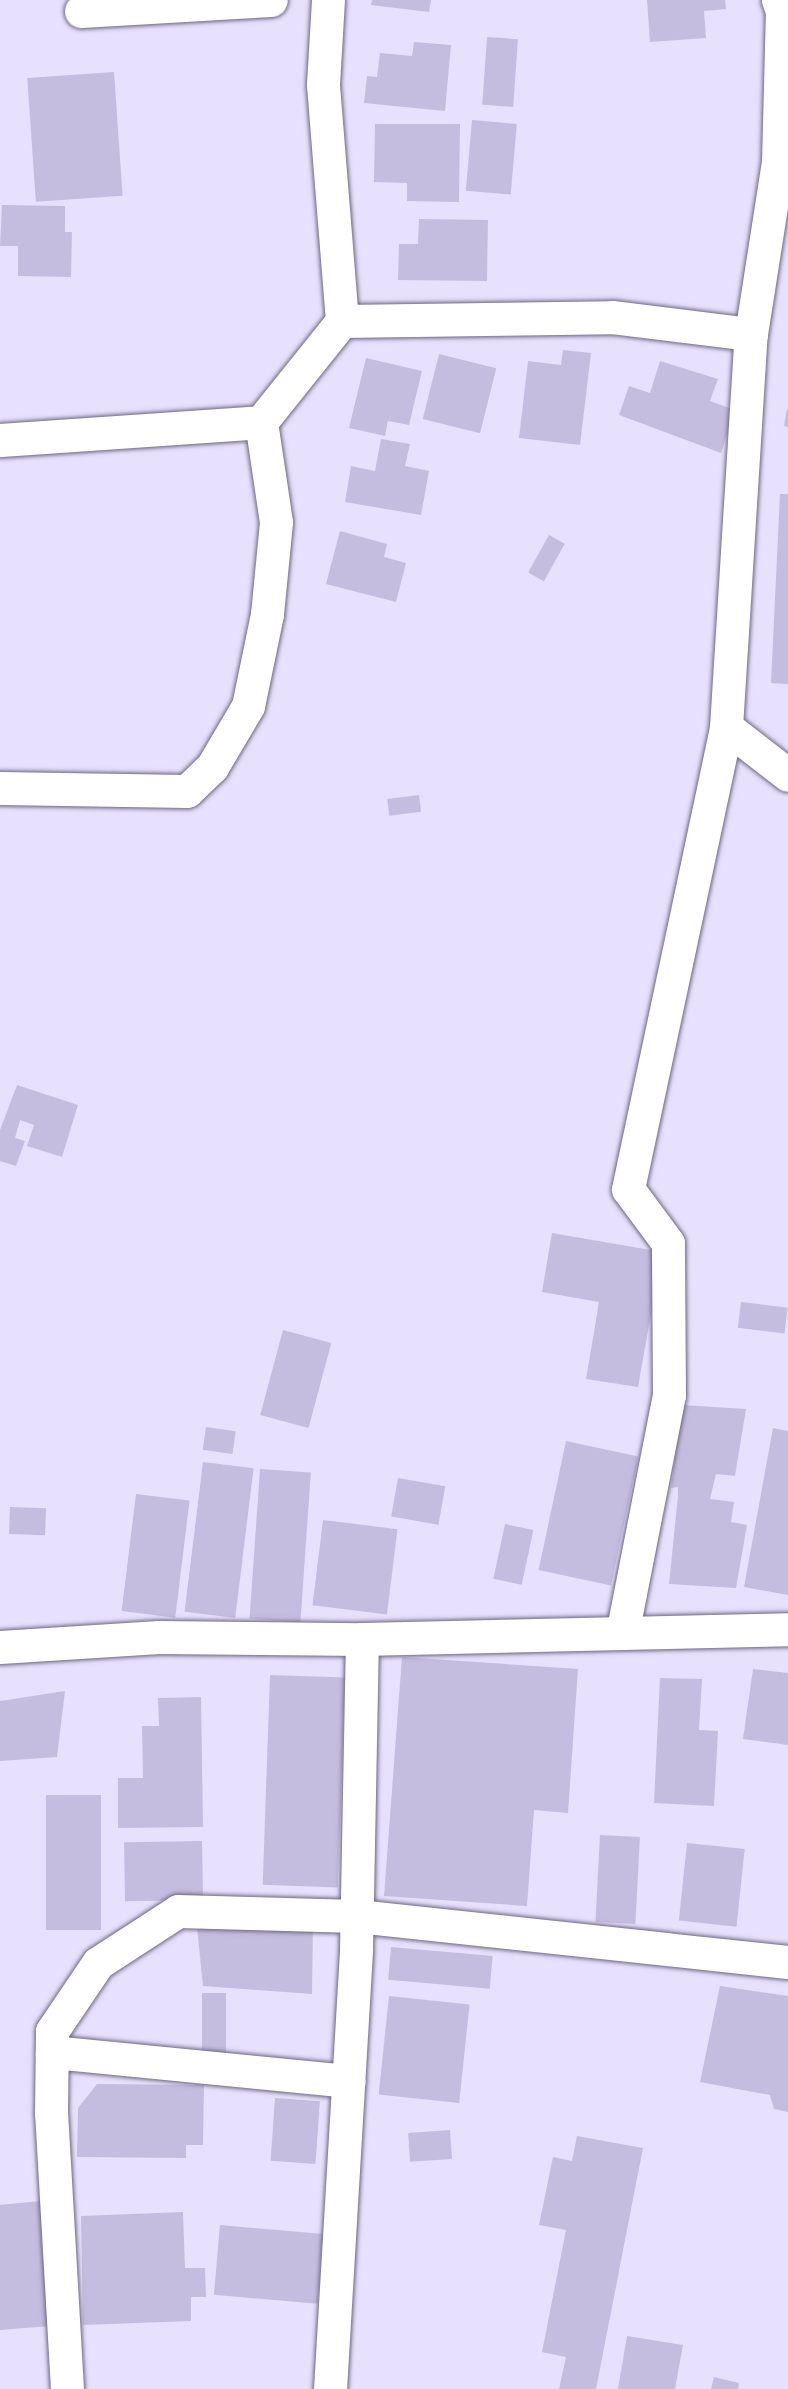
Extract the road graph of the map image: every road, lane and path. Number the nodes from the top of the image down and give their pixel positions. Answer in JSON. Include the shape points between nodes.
{"nodes":[{"id":1,"x":271,"y":0,"type":"edge"},
{"id":2,"x":328,"y":0,"type":"edge"},
{"id":3,"x":782,"y":8,"type":"edge"},
{"id":4,"x":81,"y":11,"type":"dead end"},
{"id":5,"x":777,"y":235,"type":"edge"},
{"id":6,"x":342,"y":321,"type":"junction"},
{"id":7,"x":751,"y":334,"type":"junction"},
{"id":8,"x":261,"y":422,"type":"junction"},
{"id":9,"x":0,"y":440,"type":"edge"},
{"id":10,"x":726,"y":727,"type":"junction"},
{"id":11,"x":788,"y":775,"type":"edge"},
{"id":12,"x":0,"y":788,"type":"edge"},
{"id":13,"x":623,"y":1629,"type":"junction"},
{"id":14,"x":788,"y":1629,"type":"edge"},
{"id":15,"x":362,"y":1639,"type":"junction"},
{"id":16,"x":0,"y":1647,"type":"edge"},
{"id":17,"x":357,"y":1916,"type":"junction"},
{"id":18,"x":788,"y":1962,"type":"edge"},
{"id":19,"x":52,"y":2052,"type":"junction"},
{"id":20,"x":349,"y":2081,"type":"junction"},
{"id":21,"x":67,"y":2389,"type":"edge"},
{"id":22,"x":330,"y":2389,"type":"edge"}],
"edges":[{"from":1,"to":4,"type":"street"},
{"from":2,"to":6,"type":"street","via":[[323,85]]},
{"from":3,"to":5,"type":"street"},
{"from":5,"to":7,"type":"street"},
{"from":6,"to":7,"type":"street","via":[[612,317]]},
{"from":6,"to":8,"type":"street"},
{"from":7,"to":10,"type":"street"},
{"from":8,"to":9,"type":"street"},
{"from":8,"to":12,"type":"street","via":[[276,522],[267,614],[248,706],[212,767],[187,791]]},
{"from":10,"to":11,"type":"street"},
{"from":10,"to":13,"type":"street","via":[[628,1189],[668,1243],[669,1395]]},
{"from":13,"to":14,"type":"street"},
{"from":13,"to":15,"type":"street"},
{"from":15,"to":16,"type":"street","via":[[159,1636]]},
{"from":15,"to":17,"type":"street"},
{"from":17,"to":18,"type":"street"},
{"from":17,"to":19,"type":"street","via":[[178,1911],[98,1963],[52,2031]]},
{"from":17,"to":20,"type":"street"},
{"from":19,"to":20,"type":"street"},
{"from":19,"to":21,"type":"street"},
{"from":20,"to":22,"type":"street"}]}
